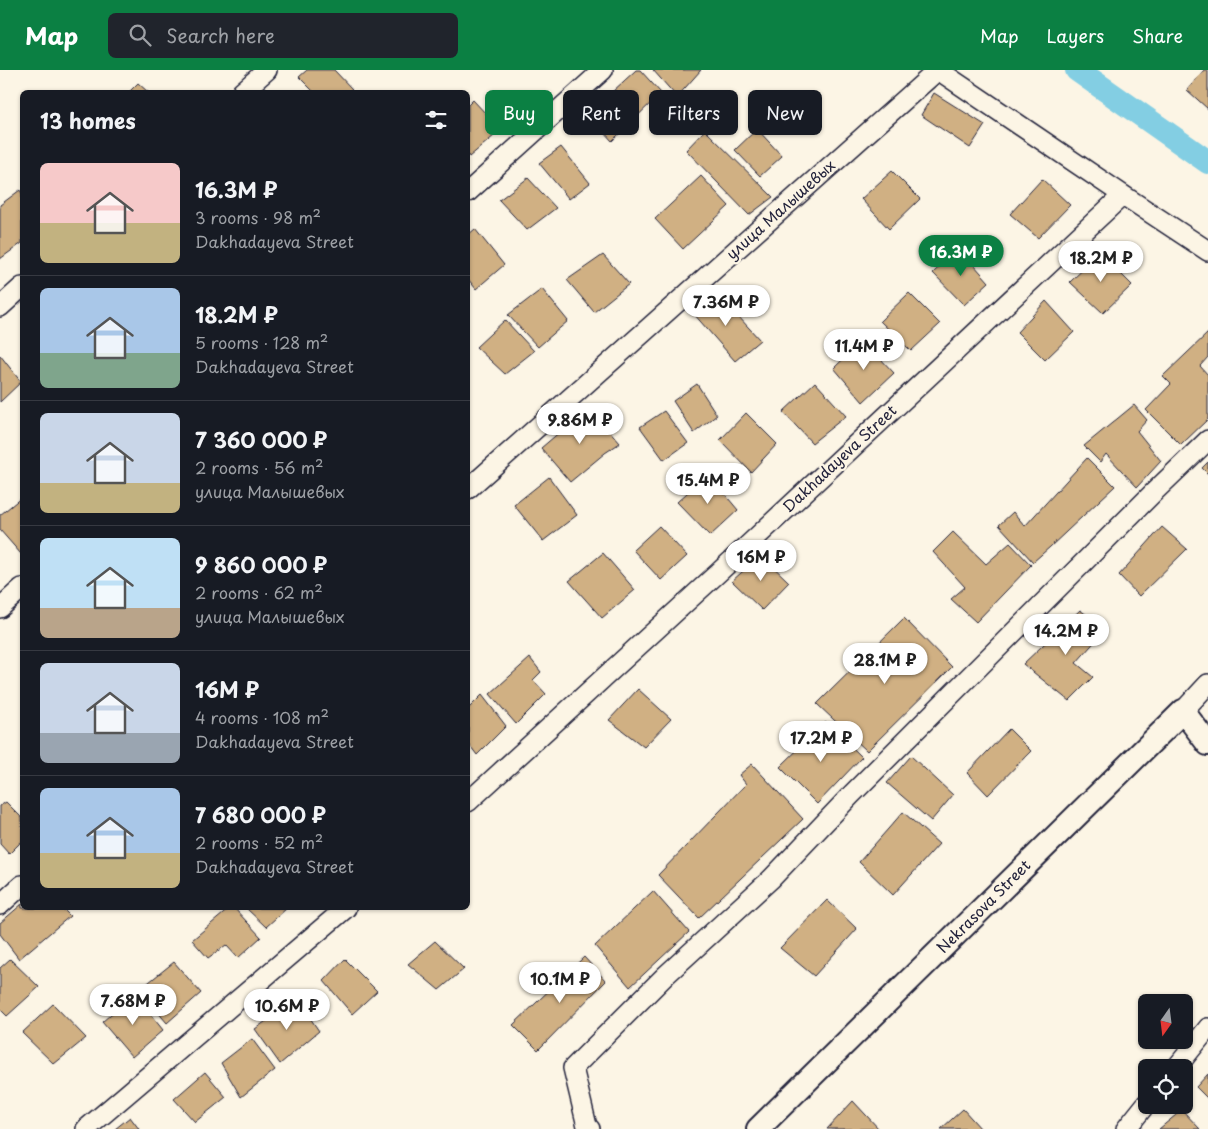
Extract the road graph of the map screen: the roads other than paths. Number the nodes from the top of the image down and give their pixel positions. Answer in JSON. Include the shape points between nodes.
{"nodes":[{"id":1,"x":267,"y":70,"type":"edge"},
{"id":2,"x":603,"y":70,"type":"edge"},
{"id":3,"x":938,"y":70,"type":"edge"},
{"id":4,"x":244,"y":90,"type":"edge"},
{"id":5,"x":470,"y":190,"type":"edge"},
{"id":6,"x":1123,"y":195,"type":"junction"},
{"id":7,"x":1208,"y":251,"type":"edge"},
{"id":8,"x":20,"y":289,"type":"edge"},
{"id":9,"x":0,"y":307,"type":"edge"},
{"id":10,"x":1208,"y":440,"type":"edge"},
{"id":11,"x":470,"y":487,"type":"edge"},
{"id":12,"x":20,"y":590,"type":"edge"},
{"id":13,"x":0,"y":608,"type":"edge"},
{"id":14,"x":1208,"y":684,"type":"edge"},
{"id":15,"x":1183,"y":711,"type":"junction"},
{"id":16,"x":1208,"y":744,"type":"edge"},
{"id":17,"x":470,"y":800,"type":"edge"},
{"id":18,"x":20,"y":887,"type":"edge"},
{"id":19,"x":0,"y":905,"type":"edge"},
{"id":20,"x":344,"y":910,"type":"edge"},
{"id":21,"x":1208,"y":1028,"type":"edge"},
{"id":22,"x":1183,"y":1059,"type":"edge"},
{"id":23,"x":1138,"y":1114,"type":"edge"},
{"id":24,"x":86,"y":1129,"type":"edge"},
{"id":25,"x":590,"y":1129,"type":"edge"},
{"id":26,"x":758,"y":1129,"type":"edge"},
{"id":27,"x":1126,"y":1129,"type":"edge"}],
"edges":[{"from":1,"to":4,"type":"street"},
{"from":2,"to":5,"type":"street"},
{"from":3,"to":6,"type":"street"},
{"from":3,"to":11,"type":"street","name":"улица Малышевых"},
{"from":6,"to":7,"type":"street"},
{"from":6,"to":17,"type":"street","name":"Dakhadayeva Street"},
{"from":8,"to":9,"type":"street"},
{"from":10,"to":25,"type":"street","via":[[771,878],[666,975],[573,1068]]},
{"from":12,"to":13,"type":"street"},
{"from":14,"to":15,"type":"street","name":"Nekrasova Street"},
{"from":15,"to":16,"type":"street"},
{"from":15,"to":26,"type":"street","name":"Nekrasova Street"},
{"from":18,"to":19,"type":"street"},
{"from":20,"to":24,"type":"street"},
{"from":21,"to":22,"type":"street"},
{"from":23,"to":27,"type":"street"}]}
